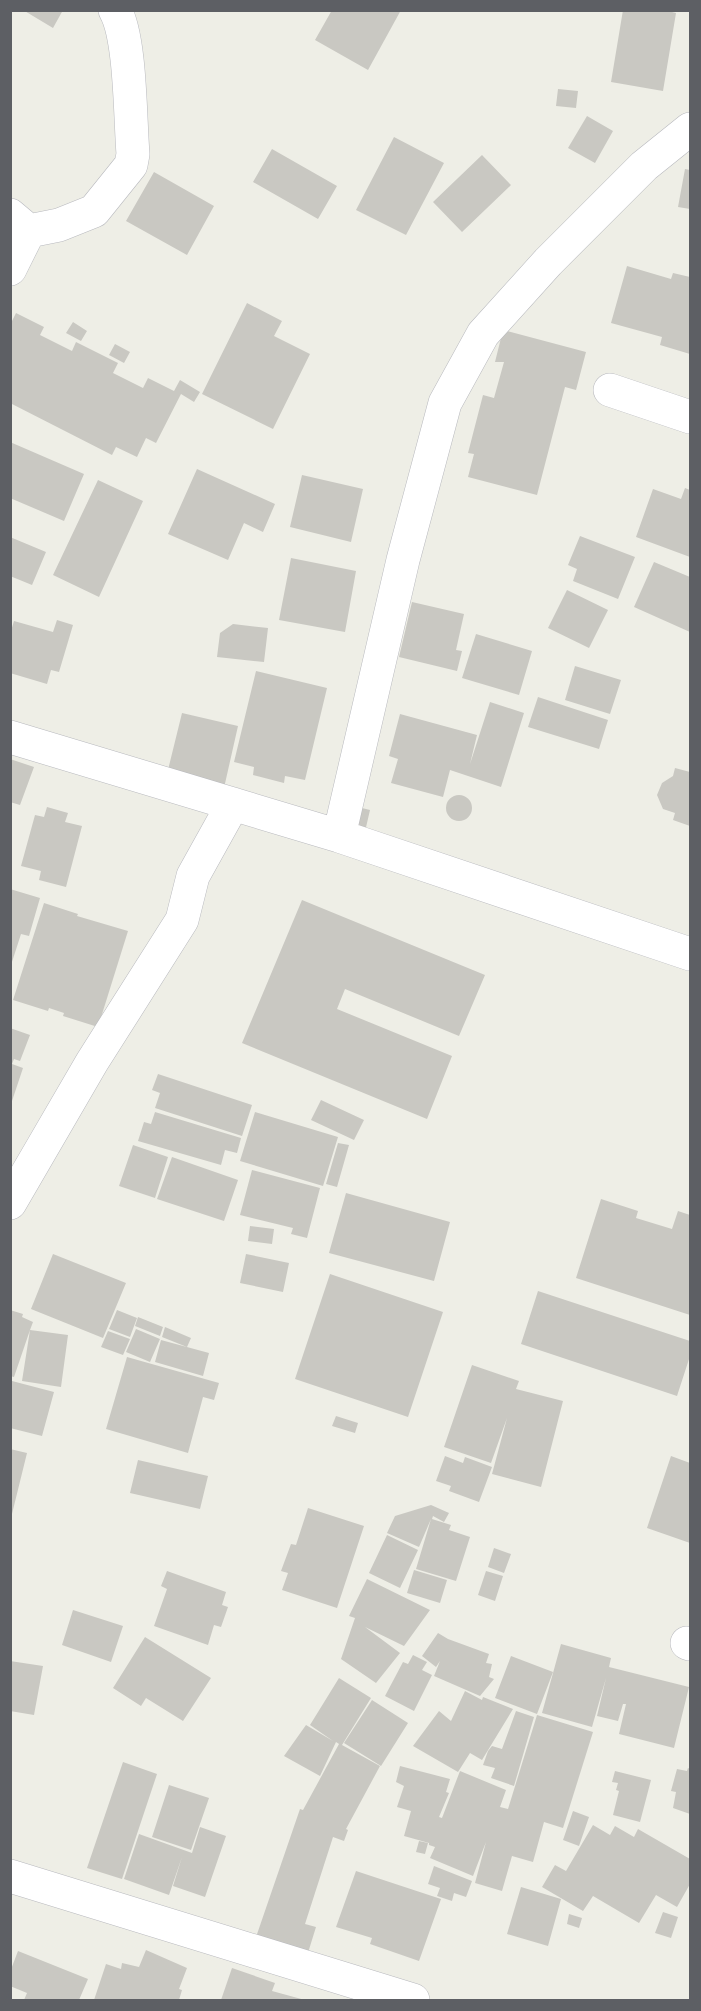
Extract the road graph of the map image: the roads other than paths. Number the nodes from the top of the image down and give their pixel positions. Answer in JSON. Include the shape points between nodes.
{"nodes":[{"id":1,"x":115,"y":10,"type":"edge"},
{"id":2,"x":690,"y":129,"type":"edge"},
{"id":3,"x":20,"y":223,"type":"edge"},
{"id":4,"x":10,"y":269,"type":"edge"},
{"id":5,"x":610,"y":390,"type":"dead end"},
{"id":6,"x":690,"y":417,"type":"edge"},
{"id":7,"x":10,"y":736,"type":"edge"},
{"id":8,"x":233,"y":804,"type":"junction"},
{"id":9,"x":339,"y":836,"type":"junction"},
{"id":10,"x":690,"y":954,"type":"edge"},
{"id":11,"x":10,"y":1203,"type":"edge"},
{"id":12,"x":10,"y":1876,"type":"edge"},
{"id":13,"x":413,"y":2001,"type":"edge"}],
"edges":[{"from":1,"to":3,"type":"street","via":[[124,41],[133,154],[130,165],[94,211],[58,225]]},
{"from":2,"to":9,"type":"street","via":[[644,166],[483,334],[445,403],[403,560]]},
{"from":3,"to":4,"type":"street"},
{"from":5,"to":6,"type":"street"},
{"from":7,"to":8,"type":"street"},
{"from":8,"to":9,"type":"street"},
{"from":8,"to":11,"type":"street","via":[[193,876],[182,920],[92,1062]]},
{"from":9,"to":10,"type":"street"},
{"from":12,"to":13,"type":"street"}]}
